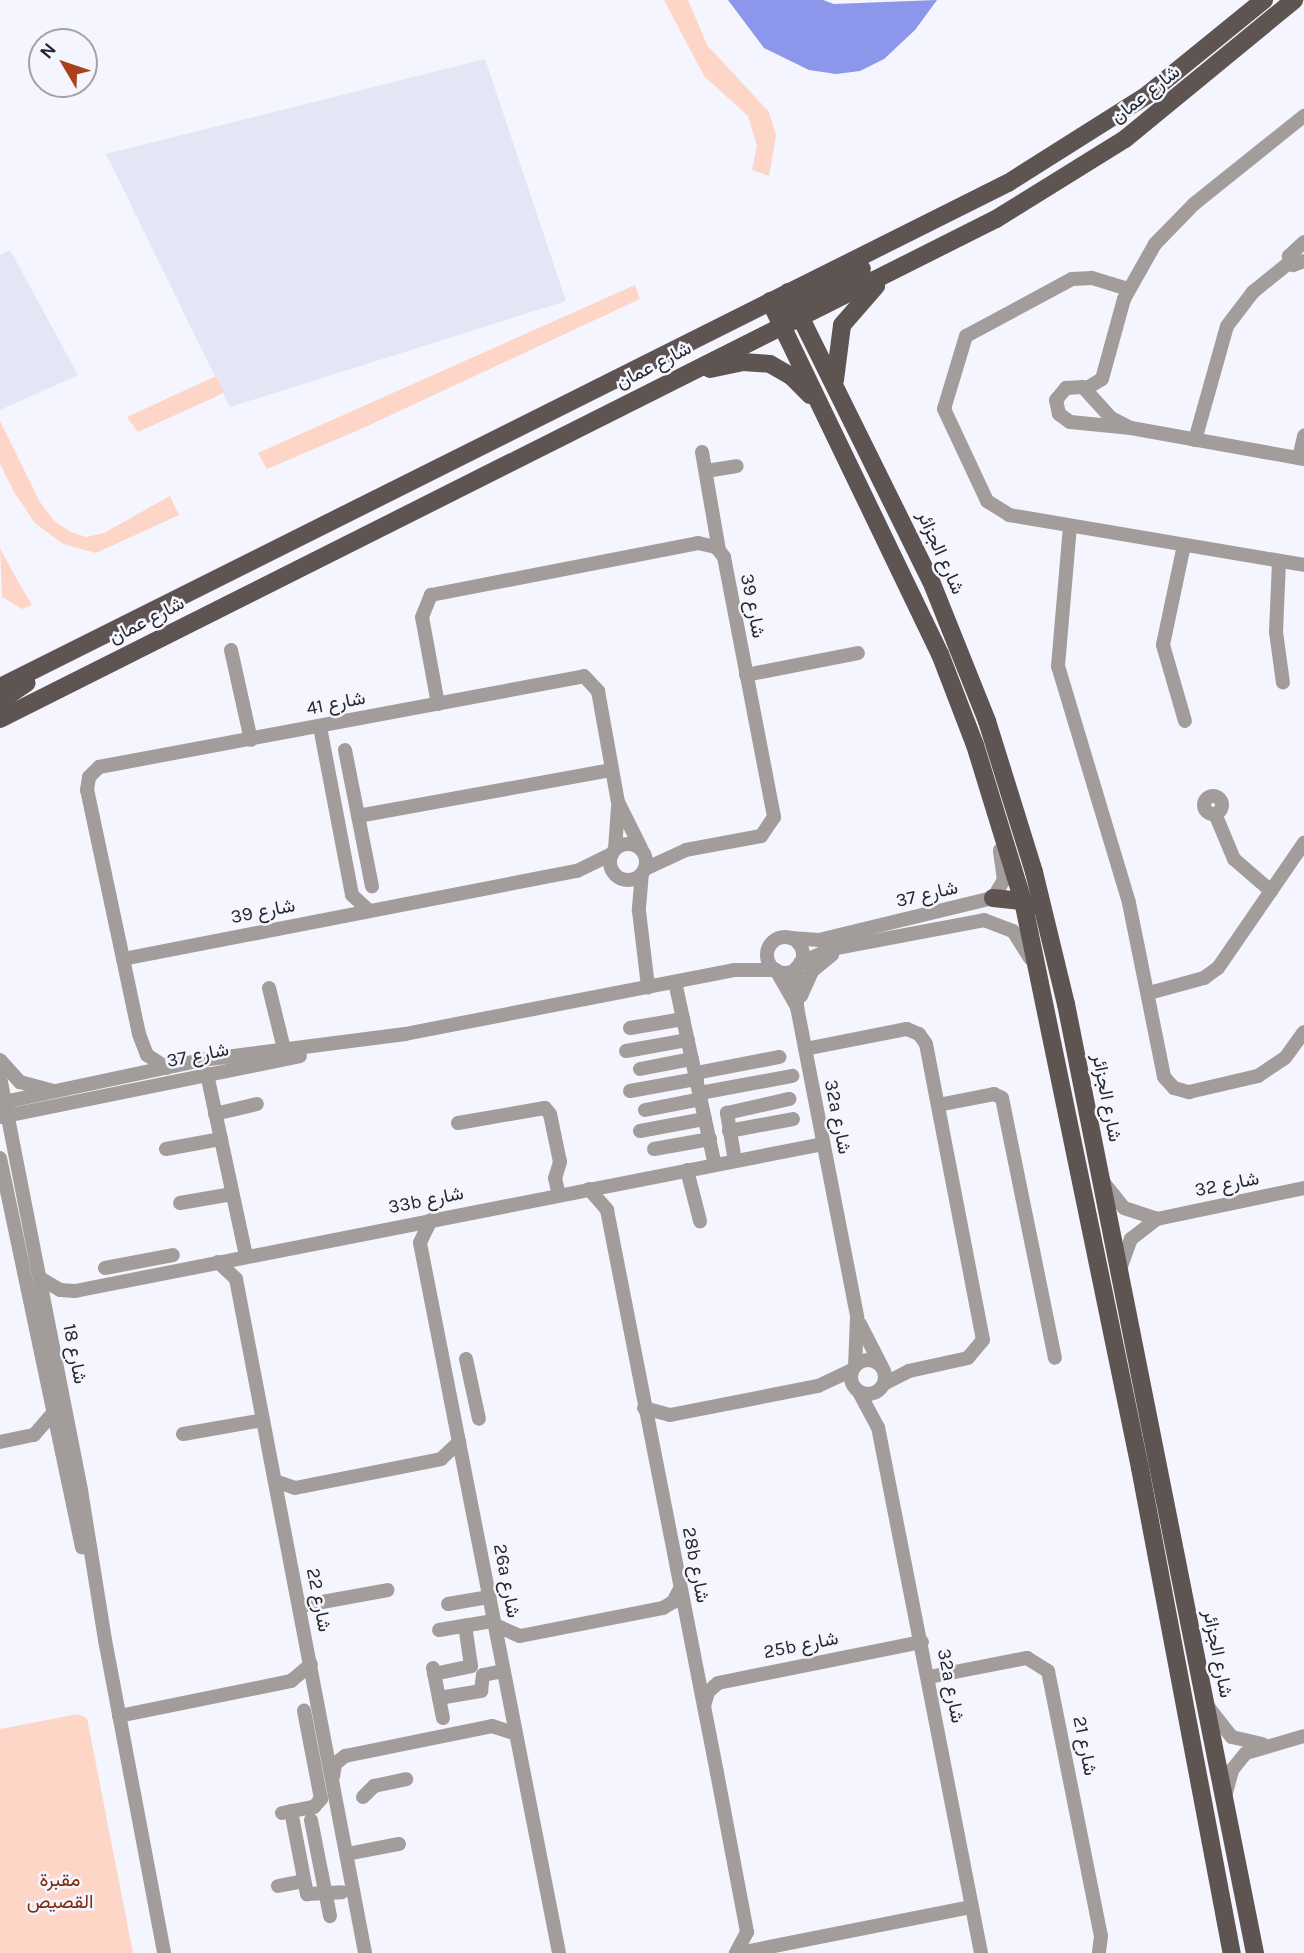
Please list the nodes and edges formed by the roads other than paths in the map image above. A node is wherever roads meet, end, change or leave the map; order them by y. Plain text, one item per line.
1 (1264, 0) edge
2 (1294, 0) edge
3 (1304, 116) edge
4 (1304, 242) edge
5 (1297, 261) edge
6 (890, 273) junction
7 (1128, 289) junction
8 (785, 307) junction
9 (1107, 364) junction
10 (686, 373) junction
11 (835, 383) junction
12 (1087, 388) junction
13 (646, 394) junction
14 (1103, 406) junction
15 (822, 408) junction
16 (1131, 428) junction
17 (1304, 436) edge
18 (1199, 440) junction
19 (702, 452) dead end
20 (1302, 458) edge
21 (737, 466) dead end
22 (706, 471) junction
23 (716, 526) junction
24 (1075, 526) junction
25 (704, 542) junction
26 (1179, 544) junction
27 (719, 550) junction
28 (1284, 562) junction
29 (1304, 565) edge
30 (231, 650) dead end
31 (858, 653) dead end
32 (47, 663) junction
33 (746, 675) junction
34 (1283, 683) dead end
35 (0, 687) edge
36 (0, 701) edge
37 (438, 704) junction
38 (0, 719) edge
39 (1185, 721) dead end
40 (320, 727) junction
41 (251, 740) junction
42 (326, 758) junction
43 (612, 770) junction
44 (618, 802) junction
45 (1216, 816) dead end
46 (359, 823) junction
47 (1001, 824) junction
48 (340, 831) junction
49 (1304, 843) edge
50 (640, 848) junction
51 (614, 852) junction
52 (644, 871) junction
53 (620, 878) junction
54 (372, 886) dead end
55 (1271, 891) junction
56 (993, 898) junction
57 (1023, 901) junction
58 (369, 911) junction
59 (639, 911) junction
60 (791, 938) junction
61 (857, 944) junction
62 (768, 951) junction
63 (123, 958) junction
64 (799, 965) junction
65 (734, 970) junction
66 (776, 970) junction
67 (675, 982) junction
68 (653, 986) junction
69 (1042, 986) junction
70 (269, 988) dead end
71 (1148, 988) junction
72 (796, 1007) junction
73 (684, 1019) junction
74 (630, 1028) dead end
75 (1304, 1032) edge
76 (139, 1034) junction
77 (405, 1034) junction
78 (688, 1040) junction
79 (284, 1049) junction
80 (804, 1049) junction
81 (626, 1051) dead end
82 (779, 1057) dead end
83 (0, 1060) edge
84 (167, 1068) junction
85 (640, 1069) dead end
86 (207, 1074) junction
87 (792, 1076) dead end
88 (0, 1077) edge
89 (119, 1079) junction
90 (697, 1081) junction
91 (630, 1091) dead end
92 (62, 1092) junction
93 (789, 1099) dead end
94 (257, 1104) dead end
95 (938, 1105) junction
96 (3, 1109) edge
97 (645, 1110) dead end
98 (215, 1114) junction
99 (705, 1119) junction
100 (793, 1119) dead end
101 (458, 1123) dead end
102 (640, 1131) dead end
103 (729, 1131) junction
104 (220, 1139) junction
105 (710, 1139) junction
106 (823, 1144) junction
107 (1094, 1145) junction
108 (166, 1149) dead end
109 (654, 1149) dead end
110 (0, 1158) edge
111 (735, 1161) junction
112 (715, 1165) junction
113 (687, 1170) junction
114 (1102, 1181) junction
115 (1304, 1188) edge
116 (589, 1189) junction
117 (232, 1194) junction
118 (559, 1195) junction
119 (180, 1203) dead end
120 (1157, 1219) junction
121 (431, 1220) junction
122 (700, 1221) dead end
123 (173, 1255) dead end
124 (246, 1256) junction
125 (139, 1261) junction
126 (218, 1262) junction
127 (105, 1268) dead end
128 (1120, 1270) junction
129 (142, 1277) junction
130 (40, 1278) junction
131 (857, 1317) junction
132 (1055, 1357) dead end
133 (466, 1359) dead end
134 (881, 1365) junction
135 (853, 1368) junction
136 (471, 1386) junction
137 (882, 1386) junction
138 (448, 1391) junction
139 (859, 1391) junction
140 (644, 1408) junction
141 (53, 1413) junction
142 (479, 1419) dead end
143 (263, 1420) junction
144 (878, 1427) junction
145 (183, 1434) dead end
146 (29, 1436) junction
147 (0, 1442) edge
148 (459, 1442) junction
149 (61, 1451) junction
150 (275, 1480) junction
151 (680, 1589) junction
152 (388, 1590) dead end
153 (489, 1597) junction
154 (448, 1604) dead end
155 (300, 1606) junction
156 (494, 1623) junction
157 (465, 1625) junction
158 (439, 1630) dead end
159 (104, 1640) junction
160 (922, 1642) junction
161 (311, 1664) junction
162 (503, 1671) junction
163 (929, 1677) junction
164 (439, 1698) junction
165 (1205, 1700) junction
166 (704, 1707) junction
167 (304, 1711) dead end
168 (119, 1716) junction
169 (443, 1718) dead end
170 (516, 1734) junction
171 (1304, 1736) edge
172 (1262, 1744) junction
173 (332, 1778) junction
174 (407, 1779) dead end
175 (347, 1803) junction
176 (1225, 1808) junction
177 (289, 1816) junction
178 (312, 1820) junction
179 (399, 1844) dead end
180 (347, 1854) junction
181 (323, 1861) junction
182 (301, 1864) junction
183 (304, 1881) junction
184 (278, 1886) dead end
185 (342, 1892) dead end
186 (326, 1895) junction
187 (972, 1907) junction
188 (330, 1916) dead end
189 (771, 1950) edge
190 (164, 1953) edge
191 (365, 1953) edge
192 (559, 1953) edge
193 (738, 1953) edge
194 (981, 1953) edge
195 (1099, 1953) edge
196 (1232, 1953) edge
197 (1255, 1953) edge

1 - 8 main road, شارع عمان
2 - 6 main road, شارع عمان
3 - 7 street
4 - 5 street
5 - 18 street
6 - 8 main road, شارع عمان
6 - 11 main road
7 - 9 street
7 - 24 street
8 - 10 main road, شارع عمان
8 - 11 main road, شارع الجزائر
8 - 13 main road
8 - 15 main road, شارع الجزائر
8 - 32 main road, شارع عمان
9 - 12 street
9 - 14 street
10 - 13 main road, شارع عمان
10 - 15 main road
11 - 107 main road, شارع الجزائر
12 - 14 street
12 - 16 street
13 - 38 main road, شارع عمان
14 - 16 street
15 - 47 main road, شارع الجزائر
16 - 18 street
17 - 20 street
18 - 20 street
19 - 22 street, شارع 39
21 - 22 street
22 - 23 street, شارع 39
23 - 25 street
23 - 27 street, شارع 39
24 - 26 street
24 - 71 street
25 - 27 street
25 - 37 street
26 - 28 street
26 - 39 street
27 - 33 street, شارع 39
28 - 29 street
28 - 34 street
30 - 41 street
31 - 33 street
32 - 35 main road, شارع عمان
32 - 36 main road
33 - 52 street, شارع 39
37 - 40 street, شارع 41
37 - 43 street, شارع 41
40 - 41 street, شارع 41
40 - 42 street
41 - 63 street, شارع 41
42 - 46 street
42 - 48 street
43 - 44 street
43 - 46 street
44 - 50 street
44 - 51 street
45 - 55 street
46 - 48 street
46 - 54 street
47 - 56 street
47 - 57 main road, شارع الجزائر
48 - 58 street
49 - 55 street
50 - 51 street
50 - 52 street
51 - 53 street
51 - 58 street, شارع 39
52 - 53 street
52 - 59 street
53 - 59 street
55 - 71 street
56 - 57 main road
56 - 60 street, شارع 37
57 - 69 main road, شارع الجزائر
57 - 107 main road
58 - 63 street, شارع 39
59 - 68 street
60 - 62 street
60 - 64 street
61 - 64 street, شارع 37
61 - 69 street, شارع 37
61 - 72 street
62 - 65 street, شارع 37
62 - 66 street
63 - 76 street
64 - 66 street
64 - 72 street, 32a شارع
65 - 66 street, شارع 37
65 - 67 street, شارع 37
66 - 72 street, 32a شارع
67 - 68 street, شارع 37
67 - 73 street
68 - 77 street, شارع 37
69 - 196 main road, شارع الجزائر
70 - 79 street
71 - 75 street
72 - 80 street, 32a شارع
73 - 74 street
73 - 78 street
76 - 84 street
76 - 89 street
77 - 79 street, شارع 37
77 - 86 street, شارع 37
78 - 81 street
78 - 90 street
79 - 84 street, شارع 37
80 - 95 street
80 - 106 street, 32a شارع
82 - 90 street
83 - 92 street
84 - 89 street, شارع 37
85 - 90 street
86 - 96 street, شارع 37
86 - 98 street
87 - 90 street
88 - 96 street, شارع 18
89 - 92 street, شارع 37
90 - 91 street
90 - 97 street
90 - 99 street
92 - 96 street, شارع 37
93 - 103 street
94 - 98 street
95 - 132 street
95 - 137 street
96 - 130 street, شارع 18
98 - 104 street
99 - 102 street
99 - 105 street
100 - 103 street
101 - 118 street
103 - 111 street
104 - 108 street
104 - 117 street
105 - 109 street
105 - 112 street
106 - 111 street, 33b شارع
106 - 131 street, 32a شارع
107 - 114 main road, شارع الجزائر
110 - 141 street, شارع 18
111 - 112 street, 33b شارع
112 - 113 street, 33b شارع
113 - 116 street, 33b شارع
113 - 122 street
114 - 120 street
114 - 128 main road, شارع الجزائر
115 - 120 street, شارع 32
116 - 118 street, 33b شارع
116 - 140 street, 28b شارع
117 - 119 street
117 - 124 street
118 - 121 street, 33b شارع
120 - 128 street, شارع 32
121 - 124 street, 33b شارع
121 - 138 street, 26a شارع
123 - 125 street
124 - 126 street, 33b شارع
125 - 127 street
125 - 129 street
126 - 129 street, 33b شارع
126 - 143 street, شارع 22
128 - 165 main road, شارع الجزائر
129 - 130 street, 33b شارع
130 - 159 street, شارع 18
131 - 134 street, 32a شارع
131 - 135 street, 32a شارع
133 - 136 street
134 - 135 street
134 - 137 street
135 - 139 street
135 - 140 street
136 - 138 street
136 - 142 street
137 - 139 street
137 - 144 street, 32a شارع
138 - 148 street, 26a شارع
139 - 144 street, 32a شارع
140 - 151 street, 28b شارع
141 - 146 street
141 - 149 street, شارع 18
143 - 145 street
143 - 150 street, شارع 22
144 - 160 street, 32a شارع
146 - 147 street
146 - 149 street
148 - 150 street
148 - 153 street, 26a شارع
149 - 159 street, شارع 18
150 - 155 street, شارع 22
151 - 156 street
151 - 166 street, 28b شارع
152 - 155 street
153 - 154 street
153 - 156 street, 26a شارع
155 - 161 street, شارع 22
156 - 157 street
156 - 162 street, 26a شارع
157 - 158 street
157 - 164 street
159 - 168 street, شارع 18
160 - 163 street, 32a شارع
160 - 166 street, 25b شارع
161 - 168 street
161 - 173 street, شارع 22
162 - 164 street
162 - 170 street, 26a شارع
163 - 187 street, 32a شارع
163 - 195 street, شارع 21
164 - 169 street
165 - 172 street
165 - 176 main road, شارع الجزائر
166 - 193 street, 28b شارع
167 - 177 street
168 - 190 street, شارع 18
170 - 173 street
170 - 192 street, 26a شارع
171 - 172 street
172 - 176 street
173 - 175 street, شارع 22
174 - 175 street
175 - 178 street
175 - 180 street, شارع 22
176 - 197 main road, شارع الجزائر
177 - 178 street
177 - 182 street
178 - 181 street
179 - 180 street
180 - 191 street, شارع 22
181 - 182 street
181 - 186 street
182 - 183 street
183 - 184 street
183 - 186 street
185 - 186 street
186 - 188 street
187 - 189 street
187 - 194 street, 32a شارع
189 - 193 street

